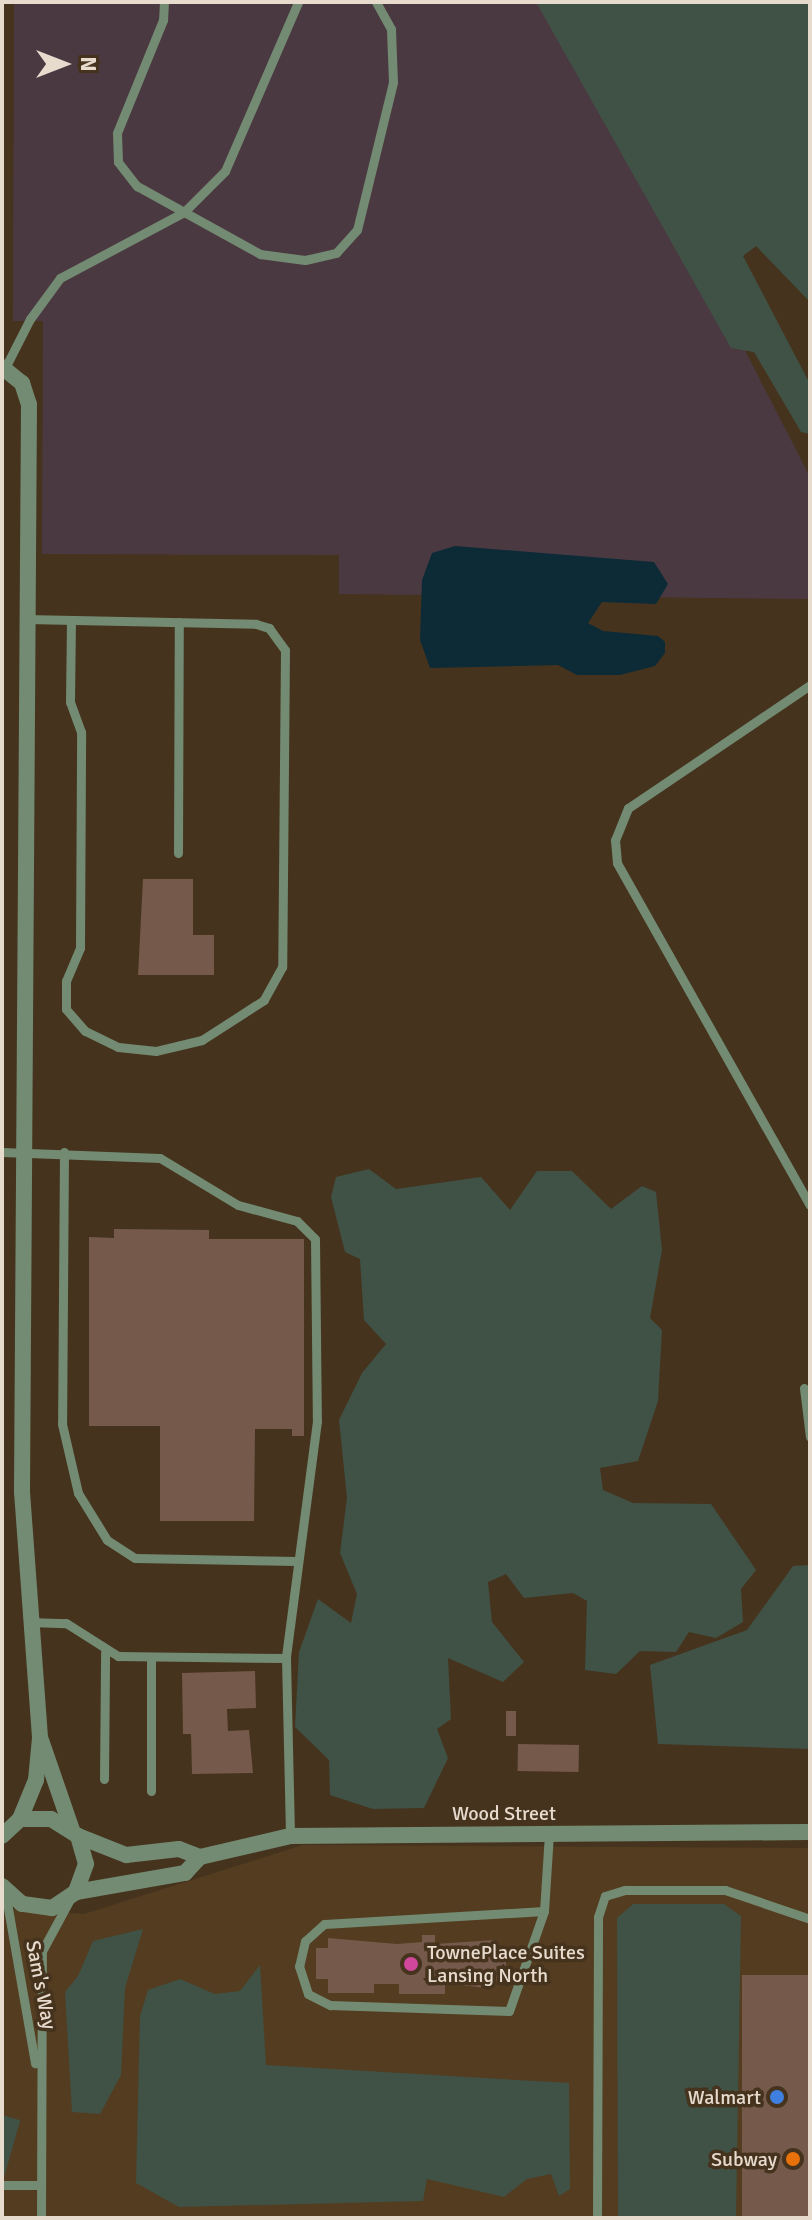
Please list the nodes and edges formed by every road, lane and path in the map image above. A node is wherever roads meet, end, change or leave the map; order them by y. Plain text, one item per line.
1 (164, 2) edge
2 (298, 2) edge
3 (376, 2) edge
4 (184, 212) junction
5 (4, 367) edge
6 (26, 619) junction
7 (71, 621) junction
8 (179, 622) junction
9 (810, 685) edge
10 (178, 853) dead end
11 (2, 1152) edge
12 (24, 1152) junction
13 (64, 1152) junction
14 (810, 1205) edge
15 (804, 1388) dead end
16 (810, 1437) edge
17 (297, 1561) junction
18 (28, 1622) junction
19 (105, 1652) junction
20 (151, 1658) junction
21 (286, 1658) junction
22 (40, 1738) junction
23 (104, 1779) dead end
24 (151, 1791) dead end
25 (8, 1827) edge
26 (810, 1832) edge
27 (75, 1833) junction
28 (549, 1833) junction
29 (290, 1836) junction
30 (200, 1857) junction
31 (4, 1889) edge
32 (74, 1894) junction
33 (544, 1911) junction
34 (810, 1919) edge
35 (40, 2086) junction
36 (2, 2185) edge
37 (41, 2185) junction
38 (41, 2218) edge
39 (597, 2218) edge

1 - 4 lane
2 - 4 lane
3 - 4 lane
4 - 5 lane
5 - 6 street
6 - 7 lane
6 - 12 street
7 - 8 lane
7 - 8 lane
8 - 10 lane
9 - 14 lane
11 - 12 lane
12 - 13 lane
12 - 18 street
13 - 17 lane
13 - 17 lane
15 - 16 lane
17 - 21 lane
18 - 19 lane
18 - 22 street
19 - 20 lane
19 - 23 lane
20 - 21 lane
20 - 24 lane
21 - 29 lane
22 - 25 street
22 - 27 street
25 - 27 street, Wood Street
26 - 28 street, Wood Street
27 - 30 street, Wood Street
27 - 32 street
28 - 29 street, Wood Street
28 - 33 lane
29 - 30 street, Wood Street
30 - 32 street, Wood Street
31 - 32 street, Wood Street
31 - 35 lane, Sam's Way
32 - 35 lane, Sam's Way
33 - 33 lane
34 - 39 lane
35 - 37 lane, Sam's Way
36 - 37 lane
37 - 38 lane, Sam's Way

